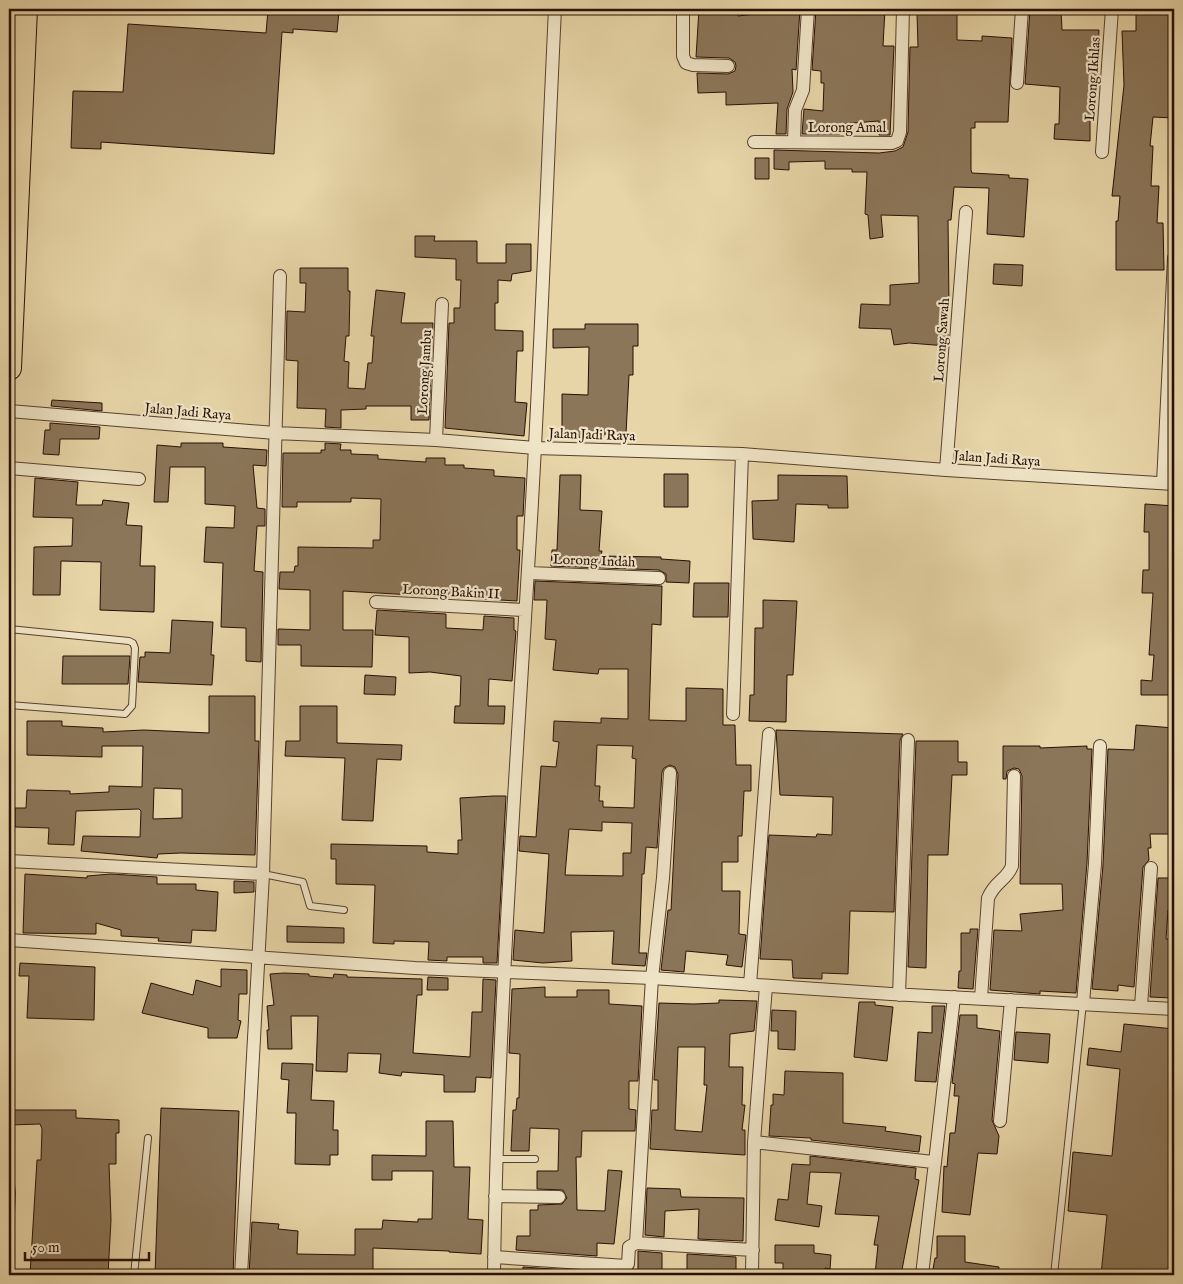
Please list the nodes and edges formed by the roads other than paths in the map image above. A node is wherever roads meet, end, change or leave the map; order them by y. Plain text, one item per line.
1 (25, 9) edge
2 (555, 9) edge
3 (683, 9) edge
4 (808, 9) edge
5 (903, 9) edge
6 (1022, 9) edge
7 (1112, 9) edge
8 (728, 66) dead end
9 (1017, 84) dead end
10 (754, 142) dead end
11 (794, 142) junction
12 (1102, 152) dead end
13 (13, 188) edge
14 (966, 212) dead end
15 (12, 217) edge
16 (1174, 258) edge
17 (280, 276) dead end
18 (442, 304) dead end
19 (9, 368) edge
20 (9, 411) edge
21 (275, 433) junction
22 (436, 440) junction
23 (535, 448) junction
24 (742, 454) junction
25 (9, 468) edge
26 (946, 470) junction
27 (139, 479) dead end
28 (1169, 484) edge
29 (528, 573) junction
30 (660, 578) dead end
31 (376, 602) dead end
32 (524, 610) junction
33 (9, 629) edge
34 (9, 705) edge
35 (733, 714) dead end
36 (769, 734) dead end
37 (908, 740) dead end
38 (1100, 746) dead end
39 (670, 773) dead end
40 (1014, 776) dead end
41 (9, 861) edge
42 (1151, 868) dead end
43 (262, 874) junction
44 (344, 910) dead end
45 (9, 940) edge
46 (258, 957) junction
47 (505, 972) junction
48 (652, 978) junction
49 (750, 985) junction
50 (766, 986) junction
51 (899, 995) junction
52 (954, 997) junction
53 (982, 998) junction
54 (1011, 1000) junction
55 (1083, 1003) junction
56 (1141, 1006) junction
57 (1174, 1009) edge
58 (1000, 1121) dead end
59 (148, 1138) dead end
60 (754, 1142) junction
61 (496, 1159) junction
62 (535, 1159) dead end
63 (933, 1162) junction
64 (9, 1168) edge
65 (495, 1196) junction
66 (559, 1197) dead end
67 (636, 1243) junction
68 (753, 1250) junction
69 (9, 1252) edge
70 (494, 1257) junction
71 (134, 1275) edge
72 (241, 1275) edge
73 (494, 1275) edge
74 (752, 1275) edge
75 (922, 1275) edge
76 (1054, 1275) edge

1 - 13 highway
2 - 23 street
3 - 8 street
4 - 11 street
5 - 11 street, Lorong Amal
6 - 9 street
7 - 12 street, Lorong Ikhlas
10 - 11 street, Lorong Amal
13 - 15 highway
14 - 26 street, Lorong Sawah
15 - 19 highway
16 - 28 street
17 - 21 street
18 - 22 street, Lorong Jambu
20 - 21 street, Jalan Jadi Raya
21 - 22 street, Jalan Jadi Raya
21 - 43 street
22 - 23 street, Jalan Jadi Raya
23 - 24 street, Jalan Jadi Raya
23 - 29 street
24 - 26 street, Jalan Jadi Raya
24 - 35 street
25 - 27 street
26 - 28 street, Jalan Jadi Raya
29 - 30 street, Lorong Indah
29 - 32 street
31 - 32 street, Lorong Bakin II
32 - 47 street
33 - 34 lane
36 - 49 street
37 - 51 street
38 - 55 street
39 - 48 street
40 - 53 street
41 - 43 street
42 - 56 street
43 - 44 lane
43 - 46 street
45 - 46 street
46 - 47 street
46 - 72 street
47 - 48 street
47 - 61 street
48 - 49 street
48 - 67 street
49 - 50 street
50 - 51 street
50 - 60 street
51 - 52 street
52 - 53 street
52 - 63 street
53 - 54 street
54 - 55 street
54 - 58 street
55 - 56 street
55 - 76 lane
56 - 57 street
59 - 71 lane
60 - 63 street
60 - 68 street
61 - 62 lane
61 - 65 street
63 - 75 street
64 - 69 lane
65 - 66 street
65 - 70 street
67 - 68 street
67 - 70 street
68 - 74 street
70 - 73 street

